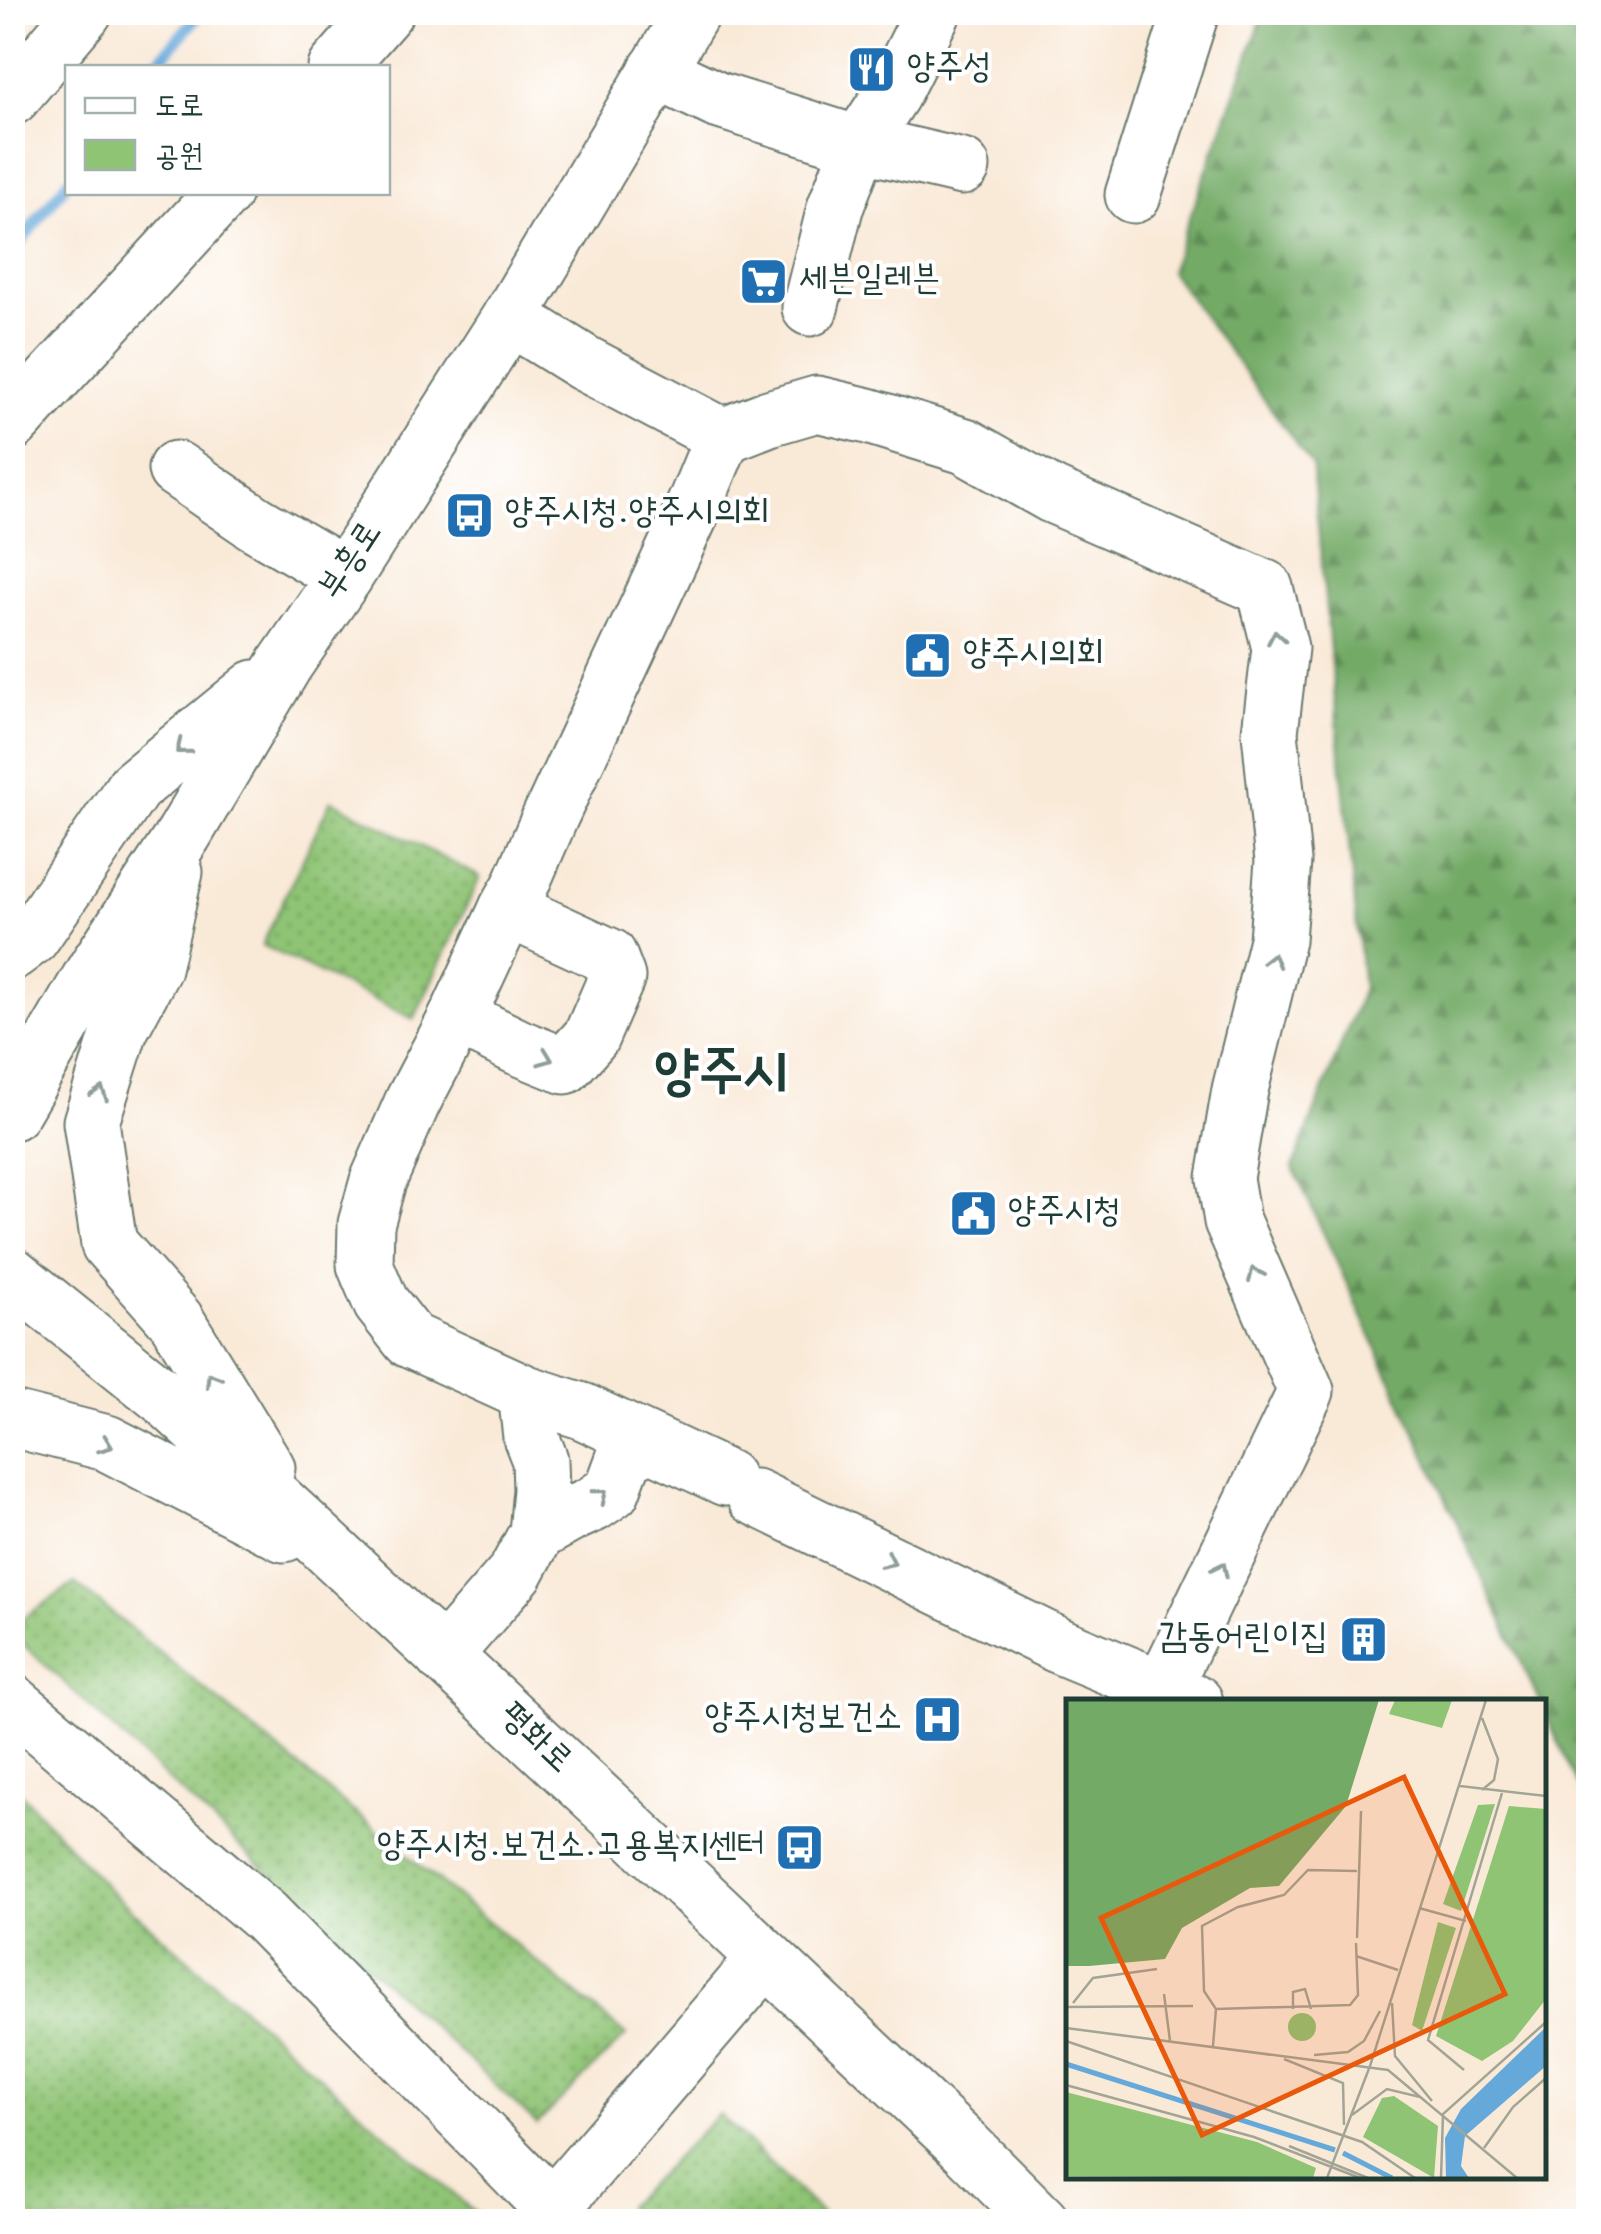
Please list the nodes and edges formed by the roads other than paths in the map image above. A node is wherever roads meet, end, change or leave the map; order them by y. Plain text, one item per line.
1 (84, 12) edge
2 (385, 12) edge
3 (692, 12) edge
4 (933, 12) edge
5 (1191, 12) edge
6 (339, 65) edge
7 (656, 71) junction
8 (12, 97) edge
9 (860, 143) junction
10 (962, 167) dead end
11 (221, 195) edge
12 (1133, 195) dead end
13 (810, 308) dead end
14 (510, 317) junction
15 (12, 423) edge
16 (723, 436) junction
17 (176, 469) dead end
18 (345, 576) junction
19 (285, 664) junction
20 (184, 834) junction
21 (507, 909) junction
22 (12, 952) edge
23 (457, 1017) junction
24 (12, 1112) edge
25 (12, 1275) edge
26 (526, 1393) junction
27 (12, 1419) edge
28 (649, 1443) junction
29 (300, 1522) junction
30 (537, 1534) junction
31 (347, 1566) junction
32 (442, 1656) junction
33 (1179, 1695) edge
34 (12, 1702) edge
35 (766, 1958) junction
36 (559, 2215) edge
37 (1041, 2222) edge

1 - 8 main road
2 - 6 main road
3 - 7 main road, 부흥로
4 - 9 main road
5 - 12 main road
7 - 9 main road
7 - 14 main road, 부흥로
9 - 10 main road
9 - 13 main road
11 - 15 main road
14 - 16 main road
14 - 18 main road, 부흥로
16 - 21 main road
33 -> 16 main road
17 - 18 main road
18 - 19 main road, 부흥로
19 - 20 main road, 부흥로
19 -> 22 main road
20 - 24 main road, 부흥로
29 -> 20 main road
21 - 23 main road
23 -> 21 main road
23 - 26 main road
25 - 29 main road, 평화로
26 - 28 main road
26 - 30 main road
27 -> 31 main road
30 -> 28 main road
28 -> 33 main road
29 - 31 main road, 평화로
30 - 32 main road
31 - 32 main road, 평화로
32 - 35 main road, 평화로
34 - 36 main road
35 - 36 main road
35 - 37 main road, 평화로

